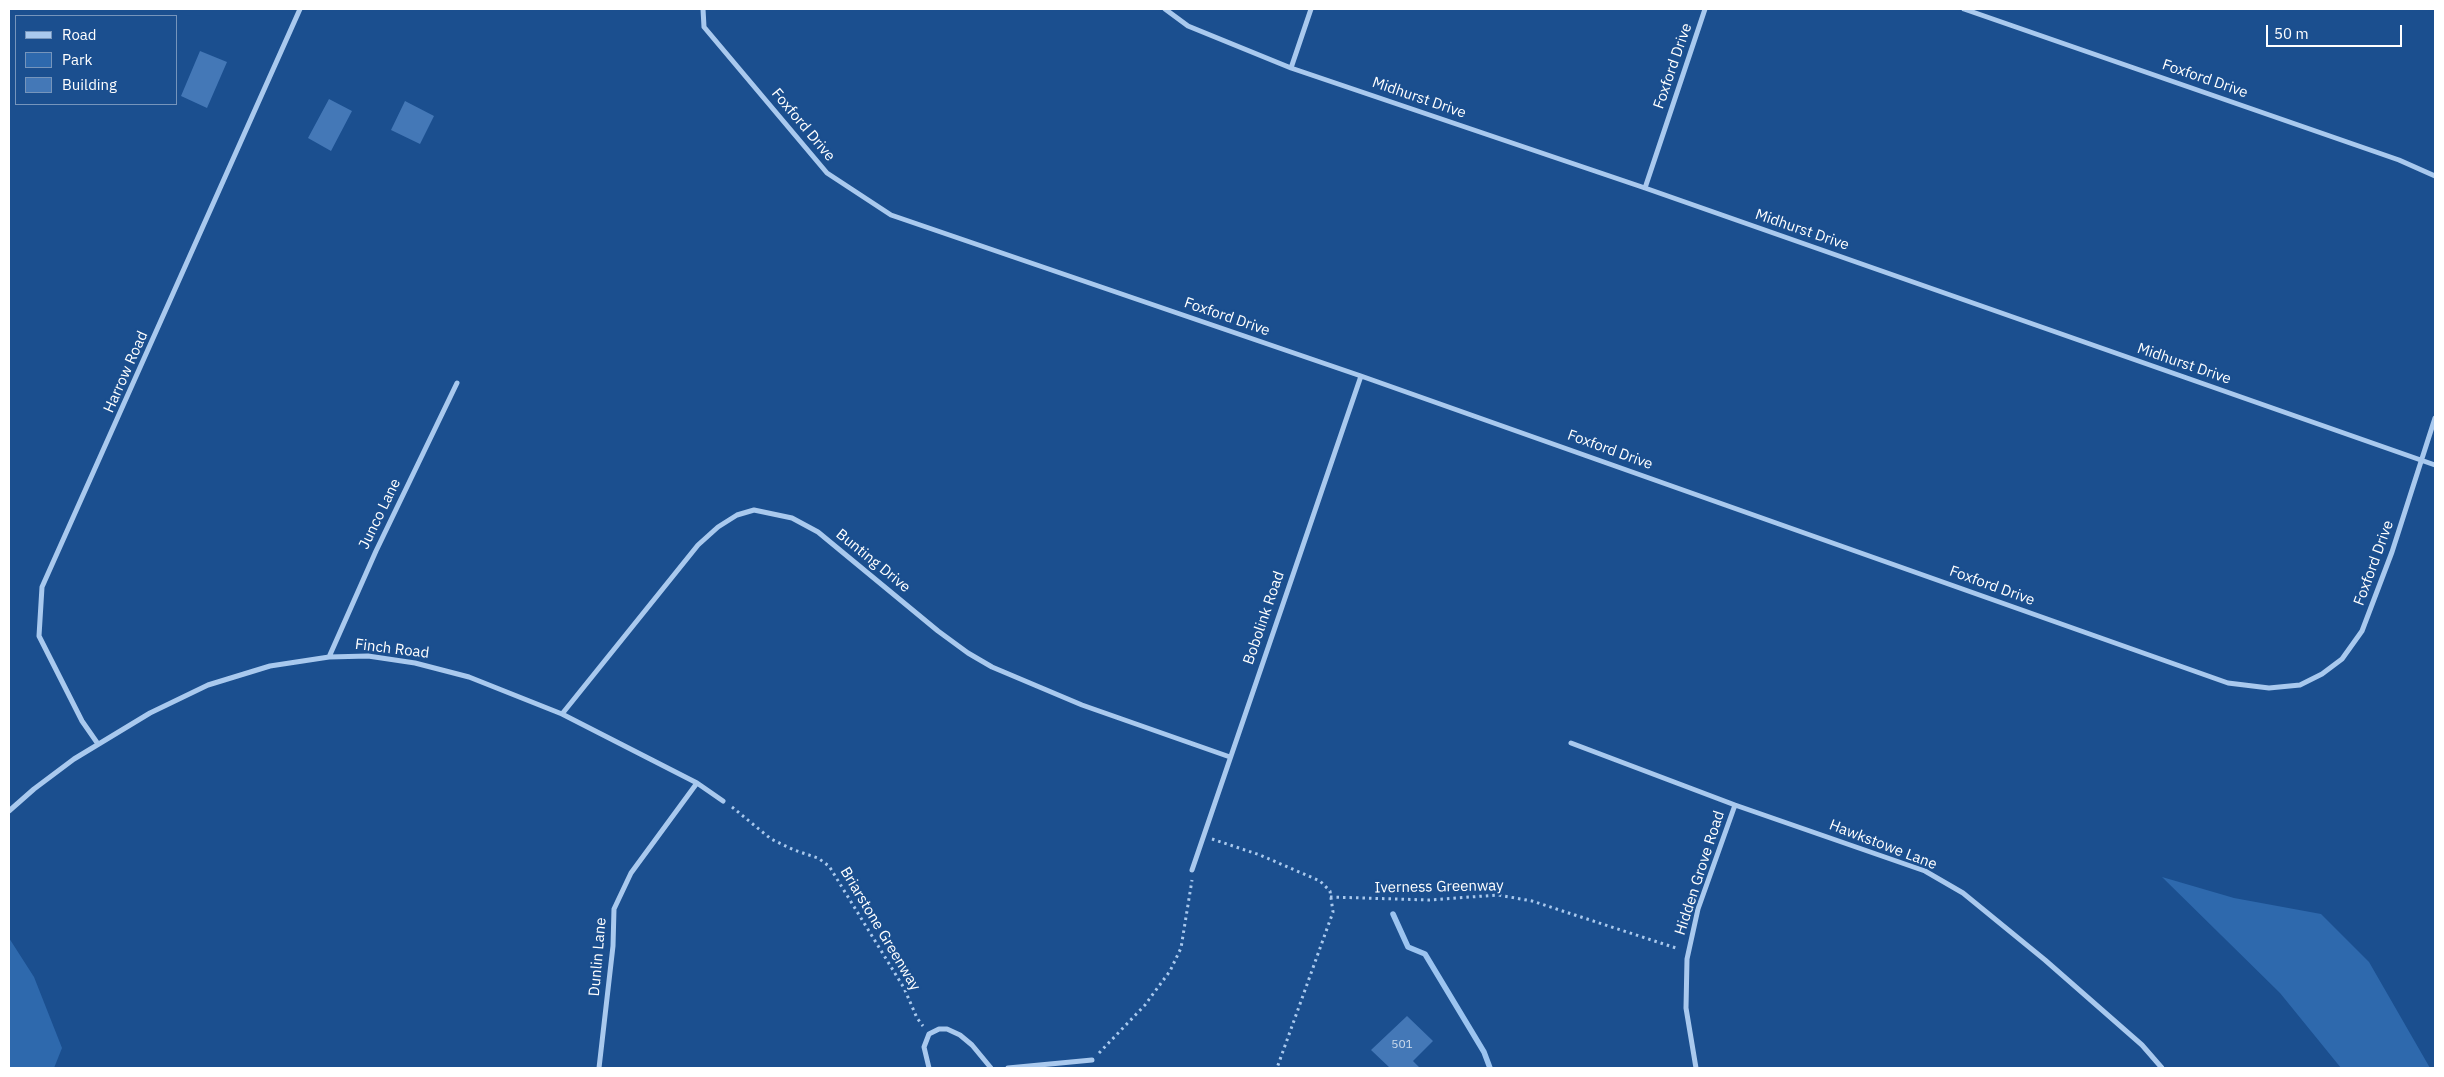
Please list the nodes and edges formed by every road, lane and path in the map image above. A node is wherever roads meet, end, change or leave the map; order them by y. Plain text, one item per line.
1 (300, 9) edge
2 (703, 9) edge
3 (1165, 9) edge
4 (1311, 9) edge
5 (1705, 9) edge
6 (1964, 9) edge
7 (1291, 68) junction
8 (2435, 176) edge
9 (1645, 188) junction
10 (1362, 376) junction
11 (457, 384) dead end
12 (2435, 418) edge
13 (2421, 460) junction
14 (2435, 465) edge
15 (329, 657) junction
16 (562, 714) junction
17 (98, 744) junction
18 (1571, 744) dead end
19 (1230, 757) junction
20 (697, 783) junction
21 (723, 801) joint
22 (1735, 805) junction
23 (9, 812) edge
24 (1203, 836) junction
25 (1192, 870) joint
26 (1330, 897) junction
27 (1689, 952) junction
28 (929, 1034) junction
29 (1092, 1060) joint
30 (599, 1068) edge
31 (929, 1068) edge
32 (991, 1068) edge
33 (1008, 1068) edge
34 (1277, 1068) edge
35 (1696, 1068) edge
36 (2162, 1068) edge

1 - 17 street, Harrow Road
2 - 10 street, Foxford Drive
3 - 7 street, Midhurst Drive
4 - 7 street
5 - 9 street, Foxford Drive
6 - 8 street, Foxford Drive
7 - 9 street, Midhurst Drive
9 - 13 street, Midhurst Drive
10 - 13 street, Foxford Drive
10 - 19 street, Bobolink Road
11 - 15 street, Junco Lane
12 - 13 street, Foxford Drive
13 - 14 street, Midhurst Drive
15 - 16 street, Finch Road
15 - 17 street, Finch Road
16 - 19 street, Bunting Drive
16 - 20 street, Finch Road
17 - 23 street, Finch Road
18 - 22 street, Hawkstowe Lane
19 - 24 street, Bobolink Road
20 - 21 street, Finch Road
20 - 30 street, Dunlin Lane
21 - 28 path, Briarstone Greenway
22 - 27 street, Hidden Grove Road
22 - 36 street, Hawkstowe Lane
24 - 25 street, Bobolink Road
24 - 26 path
25 - 29 path
26 - 27 path, Iverness Greenway
26 - 34 path
27 - 35 street, Hidden Grove Road
28 - 31 street
28 - 32 street
29 - 33 street

